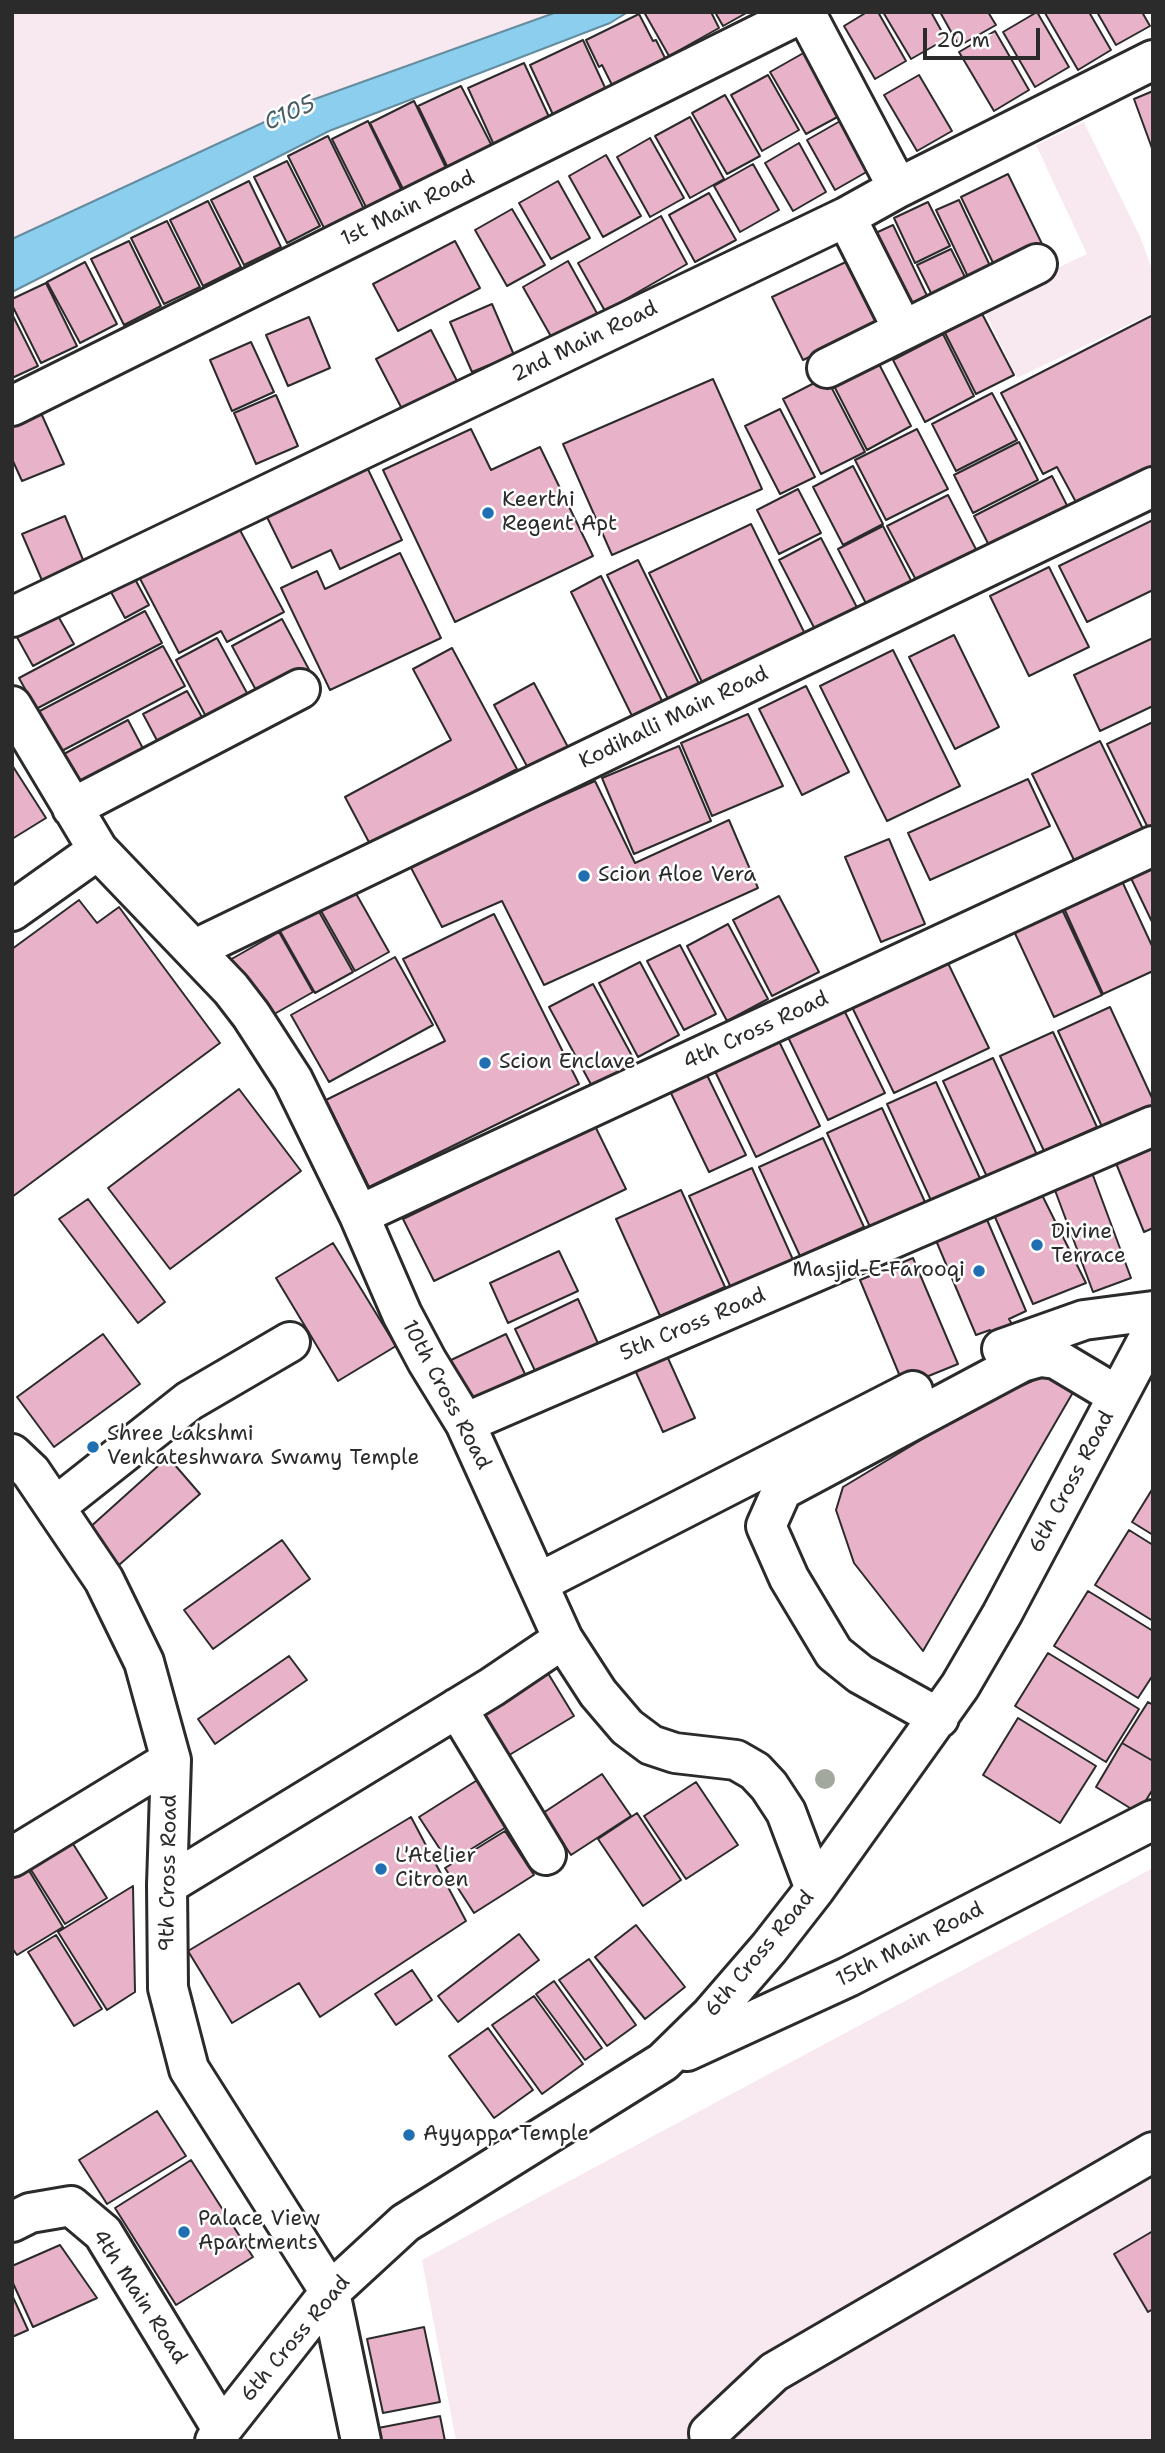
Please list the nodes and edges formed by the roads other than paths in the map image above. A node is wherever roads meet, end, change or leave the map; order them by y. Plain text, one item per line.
1 (805, 12) edge
2 (1153, 60) edge
3 (898, 188) junction
4 (846, 217) junction
5 (1037, 264) dead end
6 (903, 330) junction
7 (827, 368) dead end
8 (12, 406) edge
9 (1153, 487) edge
10 (12, 617) edge
11 (300, 689) dead end
12 (12, 706) edge
13 (72, 808) junction
14 (1153, 846) edge
15 (98, 850) junction
16 (12, 911) edge
17 (195, 950) junction
18 (1153, 1126) edge
19 (359, 1215) junction
20 (1153, 1311) edge
21 (1153, 1330) edge
22 (290, 1342) dead end
23 (1118, 1396) junction
24 (465, 1423) junction
25 (12, 1454) edge
26 (55, 1507) junction
27 (538, 1583) junction
28 (564, 1639) junction
29 (457, 1708) junction
30 (939, 1718) junction
31 (171, 1759) junction
32 (1153, 1820) edge
33 (546, 1855) dead end
34 (12, 1857) edge
35 (167, 1885) junction
36 (815, 1889) junction
37 (663, 2062) junction
38 (1153, 2152) edge
39 (21, 2217) edge
40 (330, 2292) junction
41 (218, 2435) edge
42 (362, 2441) edge
43 (710, 2441) edge

1 - 3 street
1 - 8 street, 1st Main Road
2 - 3 street, 2nd Main Road
3 - 4 street, 2nd Main Road
4 - 6 street
4 - 10 street, 2nd Main Road
5 - 6 street
6 - 7 street
9 - 17 street, Kodihalli Main Road
11 - 13 street
12 - 13 street
13 - 15 street
14 - 19 street, 4th Cross Road
15 - 16 street
15 - 17 street, 10th Cross Road
17 - 19 street, 10th Cross Road
18 - 24 street, 5th Cross Road
19 - 24 street, 10th Cross Road
20 - 27 street
21 - 23 street, 6th Cross Road
22 - 26 street
23 - 30 street, 6th Cross Road
23 - 30 street
24 - 27 street, 10th Cross Road
25 - 26 street, 9th Cross Road
26 - 31 street, 9th Cross Road
27 - 28 street, 10th Cross Road
28 - 29 street
28 - 36 street, 10th Cross Road
29 - 33 street
29 - 35 street
30 - 36 street, 6th Cross Road
31 - 34 street
31 - 35 street, 9th Cross Road
32 - 37 street, 15th Main Road
35 - 40 street, 9th Cross Road
36 - 37 street, 6th Cross Road
37 - 40 street, 6th Cross Road
38 - 43 street
39 - 41 street, 4th Main Road
40 - 41 street, 6th Cross Road
40 - 42 street

